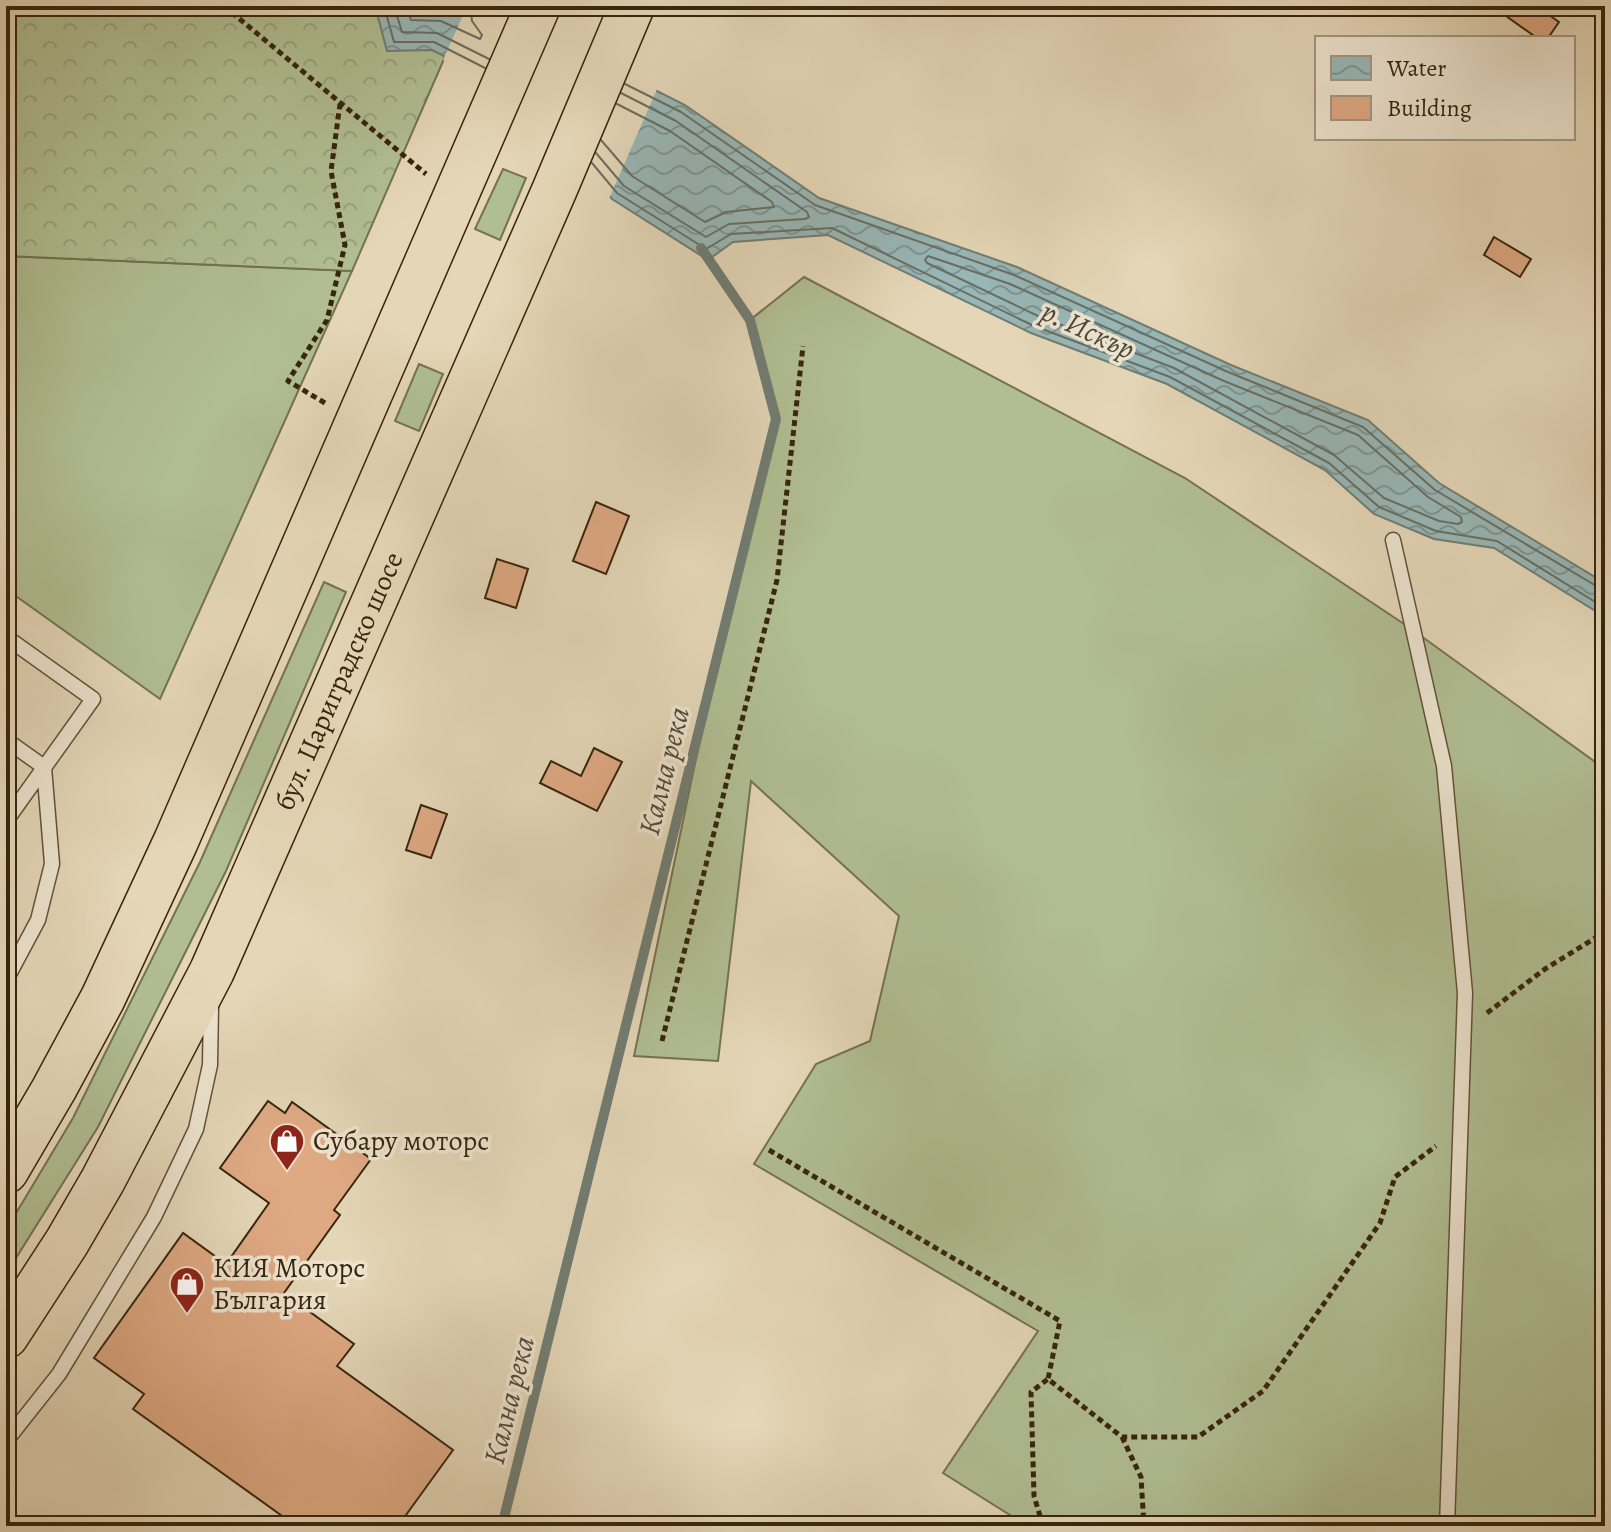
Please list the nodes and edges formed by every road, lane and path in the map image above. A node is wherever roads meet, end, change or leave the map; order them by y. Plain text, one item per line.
1 (224, 6) edge
2 (538, 6) edge
3 (632, 6) edge
4 (340, 104) junction
5 (428, 176) dead end
6 (803, 346) dead end
7 (325, 403) dead end
8 (1393, 540) dead end
9 (6, 637) edge
10 (6, 740) edge
11 (44, 767) junction
12 (6, 821) edge
13 (1605, 932) edge
14 (212, 971) junction
15 (6, 980) edge
16 (1464, 1030) junction
17 (662, 1041) dead end
18 (1462, 1131) junction
19 (769, 1150) dead end
20 (6, 1171) edge
21 (6, 1336) edge
22 (1048, 1379) junction
23 (1122, 1437) junction
24 (6, 1441) edge
25 (1605, 1521) edge
26 (1043, 1526) edge
27 (1144, 1526) edge
28 (1447, 1526) edge
29 (1582, 1526) edge

1 - 4 path
2 - 20 highway
3 - 14 highway, бул. Цариградско шосе
4 - 5 path
4 - 7 path
6 - 17 path
8 - 16 lane
9 - 11 lane
10 - 11 lane
11 - 12 lane
11 - 15 lane
13 - 16 path
14 - 21 highway, бул. Цариградско шосе
14 - 24 lane
16 - 18 lane
18 - 23 path
18 - 28 lane
19 - 22 path
22 - 23 path
22 - 26 path
23 - 27 path
25 - 29 path

